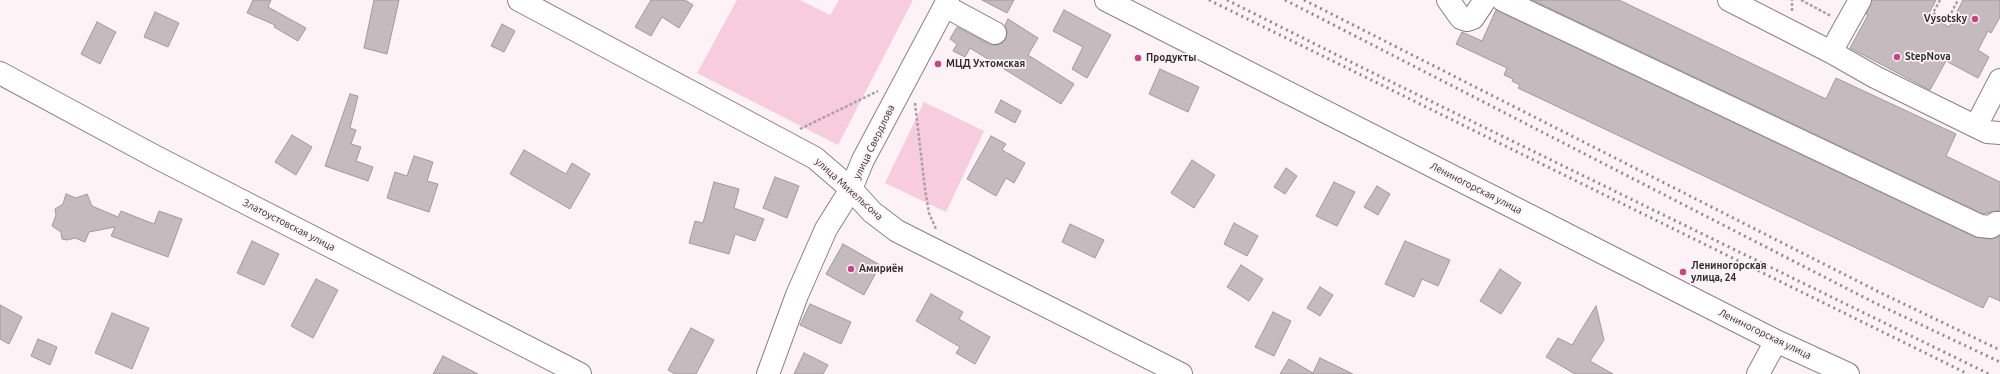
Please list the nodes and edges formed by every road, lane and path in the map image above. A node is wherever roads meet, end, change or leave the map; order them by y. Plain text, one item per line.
1 (519, 0) edge
2 (1106, 0) edge
3 (1448, 0) edge
4 (1485, 0) edge
5 (1503, 0) edge
6 (1729, 0) edge
7 (1792, 0) edge
8 (1801, 0) edge
9 (1860, 0) edge
10 (1940, 0) edge
11 (1958, 0) edge
12 (947, 3) edge
13 (1792, 15) dead end
14 (1836, 19) dead end
15 (995, 33) dead end
16 (1831, 52) junction
17 (0, 73) edge
18 (2000, 80) edge
19 (884, 89) dead end
20 (914, 95) dead end
21 (1976, 126) junction
22 (794, 132) dead end
23 (2000, 133) edge
24 (851, 189) junction
25 (2000, 223) edge
26 (939, 232) dead end
27 (1776, 341) junction
28 (580, 374) edge
29 (768, 374) edge
30 (1181, 374) edge
31 (1758, 374) edge
32 (1848, 374) edge

1 - 24 street, улица Михельсона
2 - 27 street, Лениногорская улица
3 - 4 street
5 - 25 street
6 - 16 street
7 - 13 path
8 - 14 path
9 - 16 street
10 - 11 path
12 - 15 street
12 - 24 street, улица Свердлова
16 - 21 street
17 - 28 street, Златоустовская улица
18 - 21 street
19 - 22 path
20 - 26 path
21 - 23 street
24 - 29 street, улица Свердлова
24 - 30 street, улица Михельсона
27 - 31 street
27 - 32 street, Лениногорская улица

